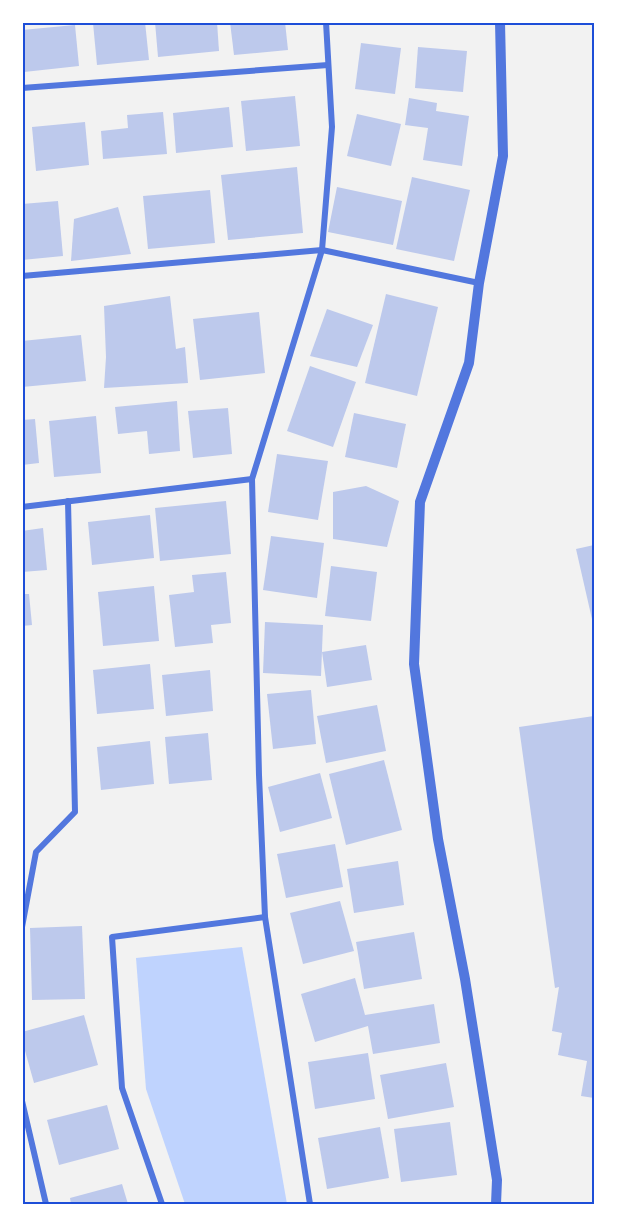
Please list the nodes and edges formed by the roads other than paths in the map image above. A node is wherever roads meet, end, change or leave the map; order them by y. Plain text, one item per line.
1 (326, 22) edge
2 (500, 22) edge
3 (328, 65) junction
4 (22, 88) edge
5 (322, 250) junction
6 (22, 276) edge
7 (479, 283) junction
8 (252, 479) junction
9 (68, 501) junction
10 (22, 507) edge
11 (265, 917) junction
12 (22, 927) edge
13 (22, 1101) edge
14 (46, 1204) edge
15 (162, 1204) edge
16 (310, 1204) edge
17 (496, 1204) edge

1 - 3 street
2 - 7 street
3 - 4 street
3 - 5 street
5 - 6 street
5 - 7 street
5 - 8 street
7 - 17 street
8 - 9 street
8 - 11 street
9 - 10 street
9 - 12 street
11 - 15 street
11 - 16 street
13 - 14 street

